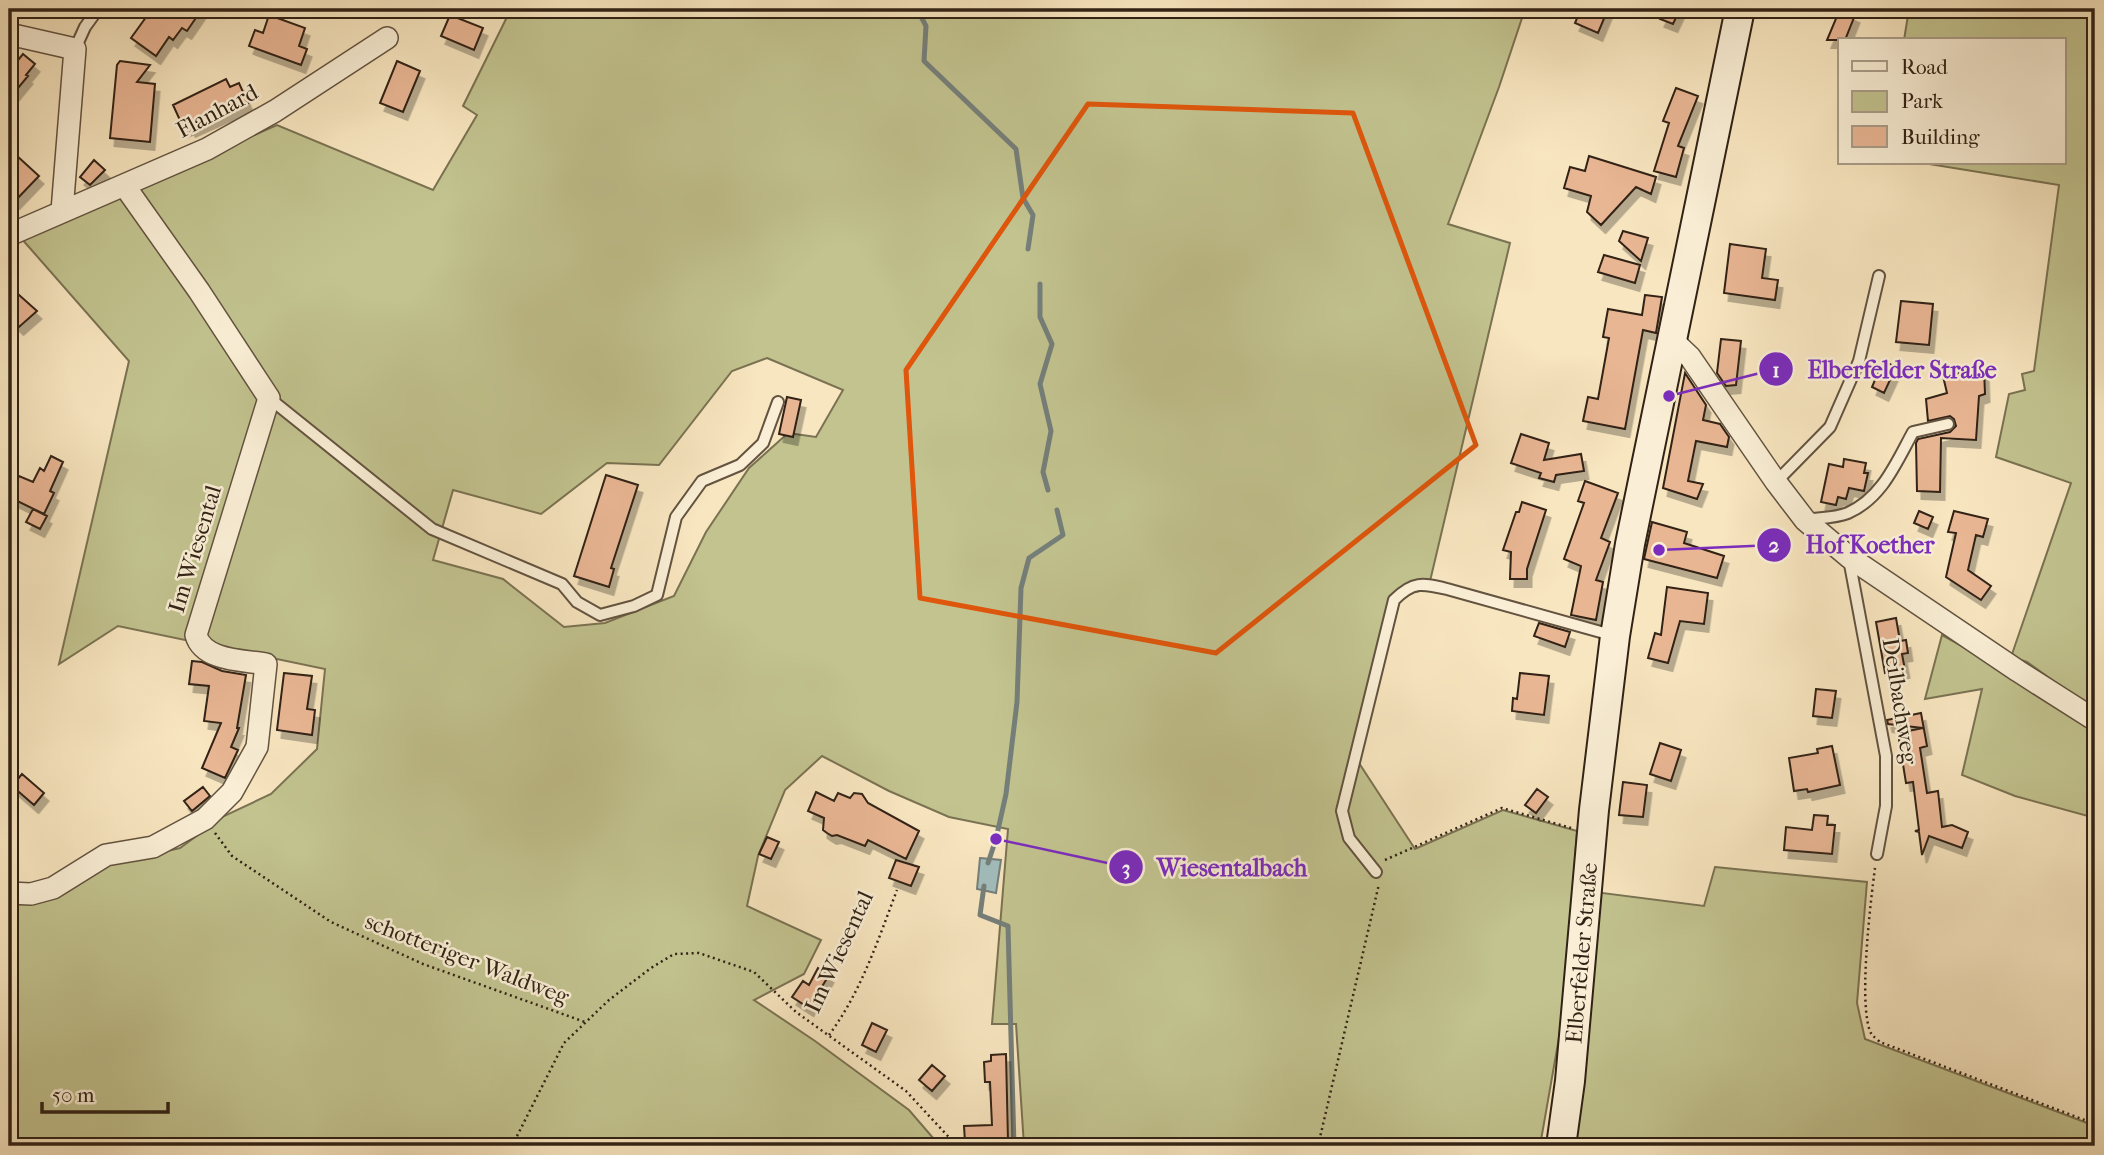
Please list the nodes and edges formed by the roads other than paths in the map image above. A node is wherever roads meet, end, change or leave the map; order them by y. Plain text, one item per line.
1 (98, 9) edge
2 (1740, 9) edge
3 (9, 34) edge
4 (387, 38) dead end
5 (75, 49) junction
6 (124, 185) junction
7 (62, 211) junction
8 (9, 235) edge
9 (1879, 276) dead end
10 (1672, 340) junction
11 (269, 398) junction
12 (778, 402) dead end
13 (1948, 424) dead end
14 (1776, 482) junction
15 (1805, 520) junction
16 (1849, 556) junction
17 (1615, 636) junction
18 (2095, 720) edge
19 (1877, 855) road end
20 (1378, 873) road end
21 (9, 893) edge
22 (1562, 1146) edge

1 - 5 lane
2 - 10 main road, Elberfelder Straße
3 - 5 street
4 - 6 street, Flanhard
5 - 7 street
6 - 7 street, Flanhard
6 - 11 street
7 - 8 street, Flanhard
9 - 14 lane
10 - 14 street
10 - 17 main road, Elberfelder Straße
11 - 12 lane
11 - 21 street, Im Wiesental
13 - 15 lane
14 - 15 street
15 - 16 street
16 - 18 street
16 - 19 lane, Deilbachweg
17 - 20 lane
17 - 22 main road, Elberfelder Straße

